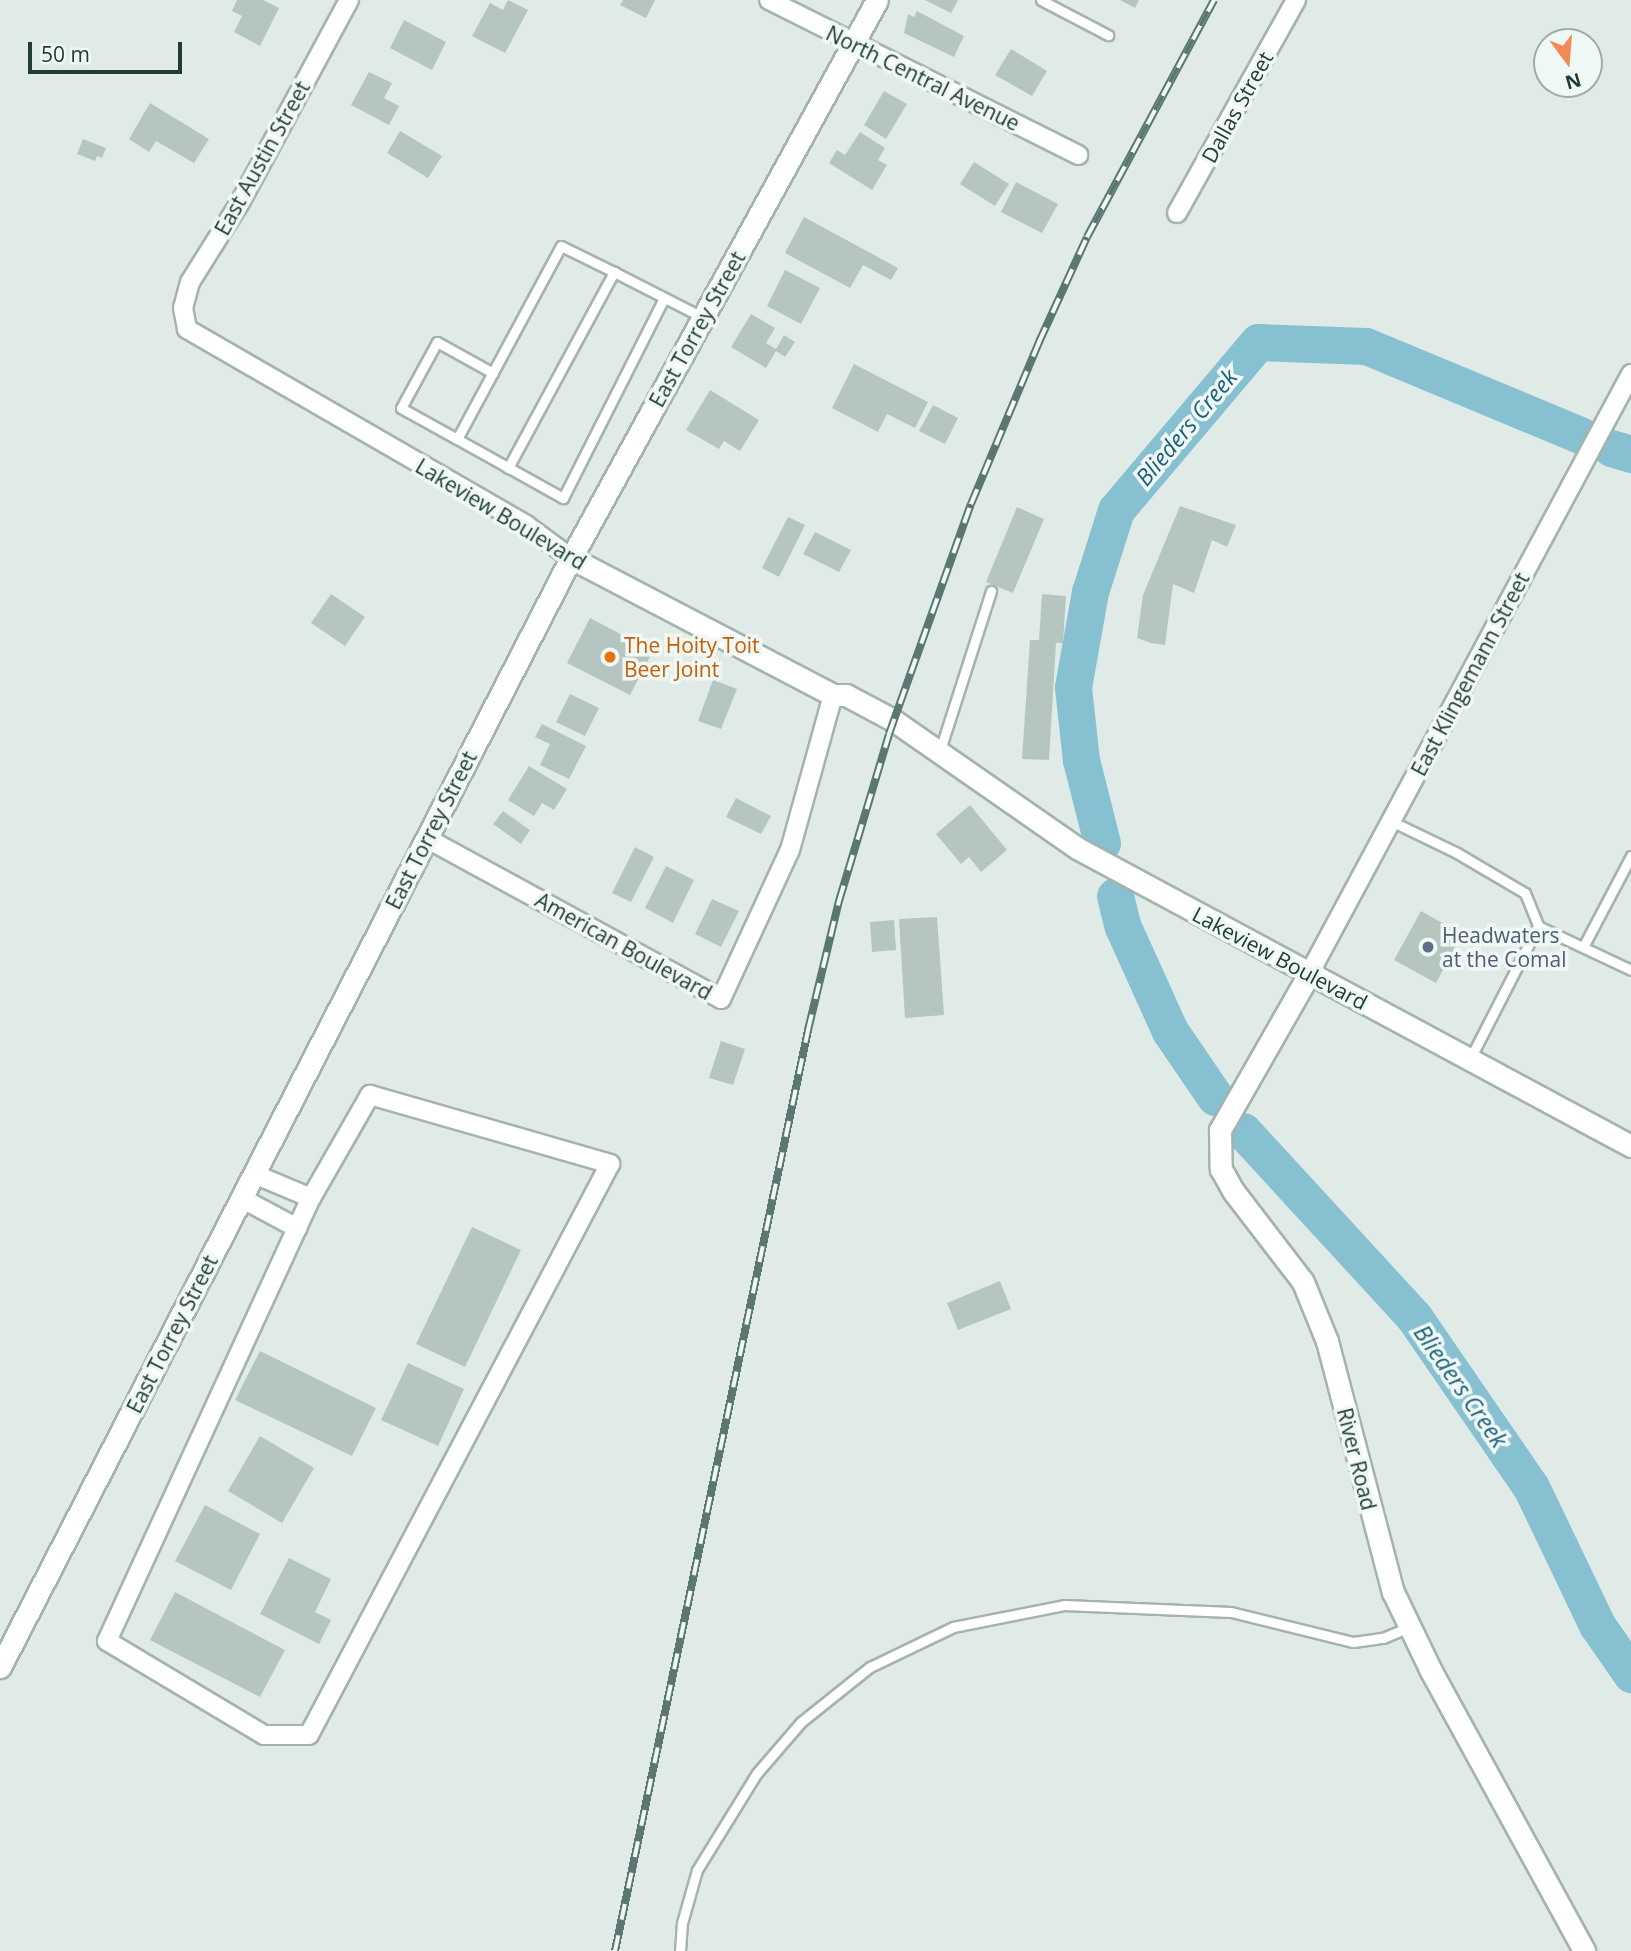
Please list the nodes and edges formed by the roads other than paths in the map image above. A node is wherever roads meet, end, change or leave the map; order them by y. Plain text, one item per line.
1 (349, 0) edge
2 (769, 0) edge
3 (877, 0) edge
4 (1041, 0) edge
5 (1296, 0) edge
6 (1108, 35) dead end
7 (854, 44) junction
8 (1078, 155) dead end
9 (1177, 213) dead end
10 (614, 272) junction
11 (664, 298) junction
12 (184, 317) joint
13 (704, 317) junction
14 (493, 373) junction
15 (1631, 374) edge
16 (457, 439) junction
17 (508, 468) junction
18 (571, 558) junction
19 (991, 591) dead end
20 (833, 695) junction
21 (938, 755) junction
22 (1393, 822) junction
23 (426, 838) junction
24 (1631, 856) edge
25 (1538, 926) junction
26 (1583, 947) junction
27 (1631, 970) edge
28 (1309, 974) junction
29 (1469, 1061) junction
30 (1631, 1146) edge
31 (254, 1174) junction
32 (242, 1198) junction
33 (311, 1198) junction
34 (297, 1228) junction
35 (1409, 1627) junction
36 (0, 1667) edge
37 (680, 1951) edge
38 (1584, 1951) edge

1 - 12 street, East Austin Street
2 - 7 street, North Central Avenue
3 - 7 street, East Torrey Street
4 - 6 lane
5 - 9 street, Dallas Street
7 - 8 street, North Central Avenue
7 - 13 street, East Torrey Street
10 - 11 lane
10 - 14 lane
10 - 17 lane
11 - 13 lane
11 - 17 lane
12 - 18 street, Lakeview Boulevard
13 - 18 street, East Torrey Street
14 - 16 lane
14 - 16 lane
15 - 22 street, East Klingemann Street
16 - 17 lane
18 - 20 street, Lakeview Boulevard
18 - 23 street, East Torrey Street
19 - 21 lane
20 - 21 street, Lakeview Boulevard
20 - 23 street, American Boulevard
21 - 28 street, Lakeview Boulevard
22 - 25 lane
22 - 28 street, East Klingemann Street
23 - 31 street, East Torrey Street
24 - 26 lane
25 - 26 lane
25 - 29 lane
26 - 27 lane
28 - 29 street, Lakeview Boulevard
28 - 35 street, River Road
29 - 30 street, Lakeview Boulevard
31 - 32 street, East Torrey Street
31 - 33 street
32 - 34 street
32 - 36 street, East Torrey Street
33 - 34 street
33 - 34 street
35 - 37 lane
35 - 38 street, River Road

